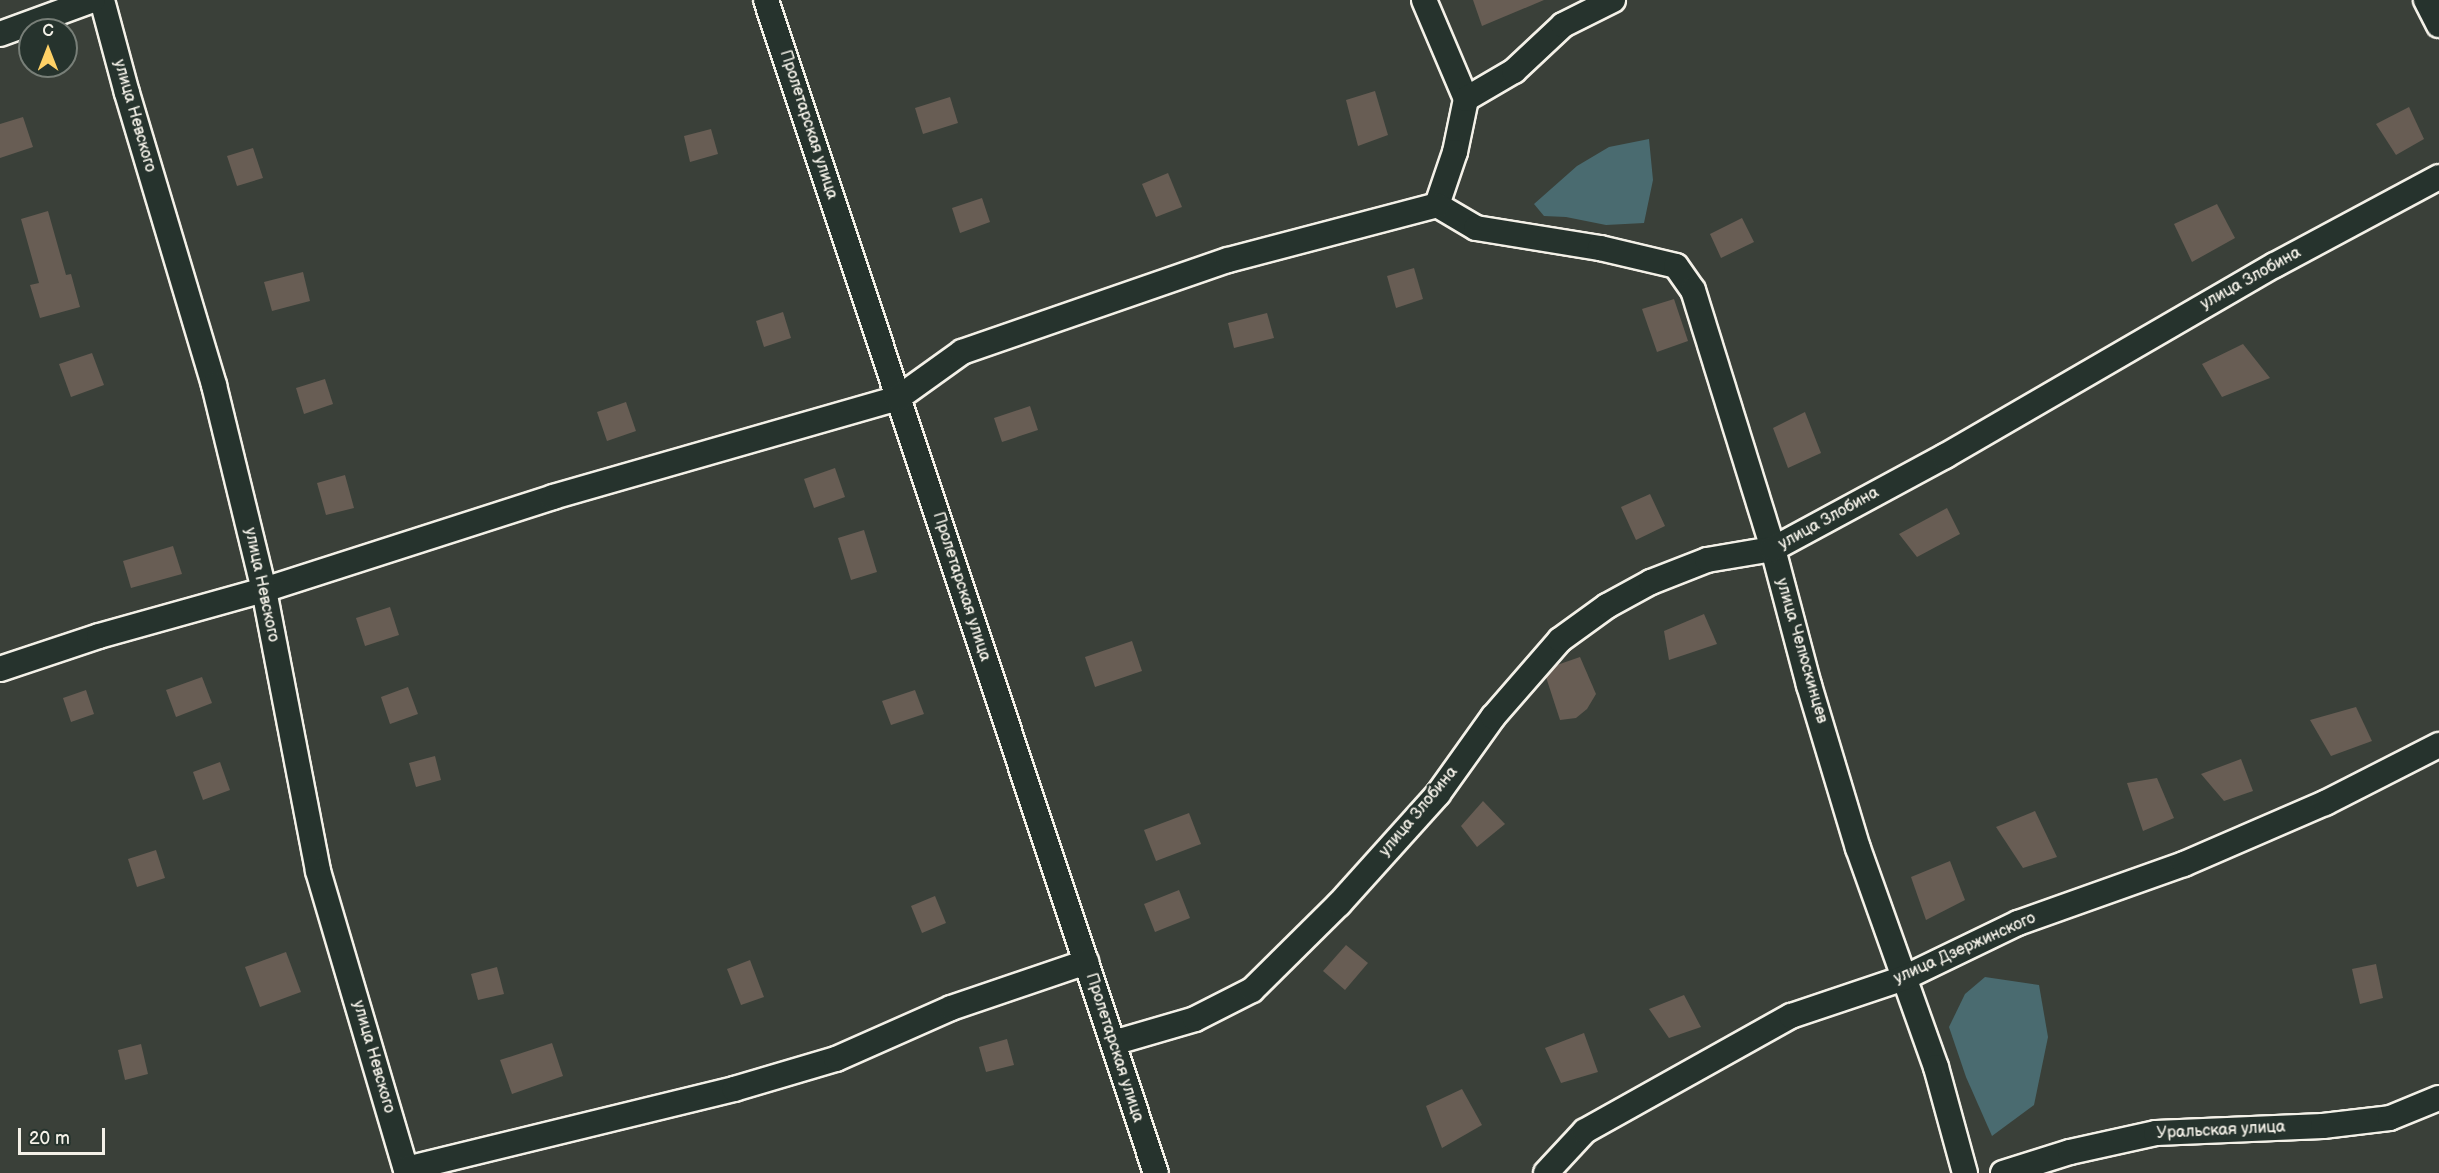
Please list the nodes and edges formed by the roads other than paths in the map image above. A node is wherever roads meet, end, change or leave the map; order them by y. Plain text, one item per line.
1 (93, 0) edge
2 (102, 0) edge
3 (766, 0) edge
4 (1424, 0) edge
5 (1614, 0) edge
6 (2426, 0) edge
7 (2439, 25) edge
8 (0, 34) edge
9 (1466, 99) junction
10 (2439, 177) edge
11 (1437, 205) junction
12 (898, 398) junction
13 (1773, 549) junction
14 (264, 590) junction
15 (0, 669) edge
16 (2439, 745) edge
17 (1086, 962) junction
18 (1904, 978) junction
19 (1113, 1043) junction
20 (2439, 1098) edge
21 (407, 1171) edge
22 (1156, 1173) edge
23 (1546, 1173) edge
24 (1965, 1173) edge
25 (2002, 1173) edge

1 - 8 street
2 - 14 street, улица Невского
3 - 12 street, Пролетарская улица
4 - 9 street
5 - 9 street
6 - 7 street
9 - 11 street
10 - 13 street, улица Злобина
11 - 12 street
11 - 13 street, улица Челюскинцев
12 - 14 street
12 - 17 street, Пролетарская улица
13 - 18 street, улица Челюскинцев
13 - 19 street, улица Злобина
14 - 15 street
14 - 21 street, улица Невского
16 - 18 street, улица Дзержинского
17 - 19 street, Пролетарская улица
17 - 21 street
18 - 23 street, улица Дзержинского
18 - 24 street, улица Челюскинцев
19 - 22 street, Пролетарская улица
20 - 25 street, Уральская улица

